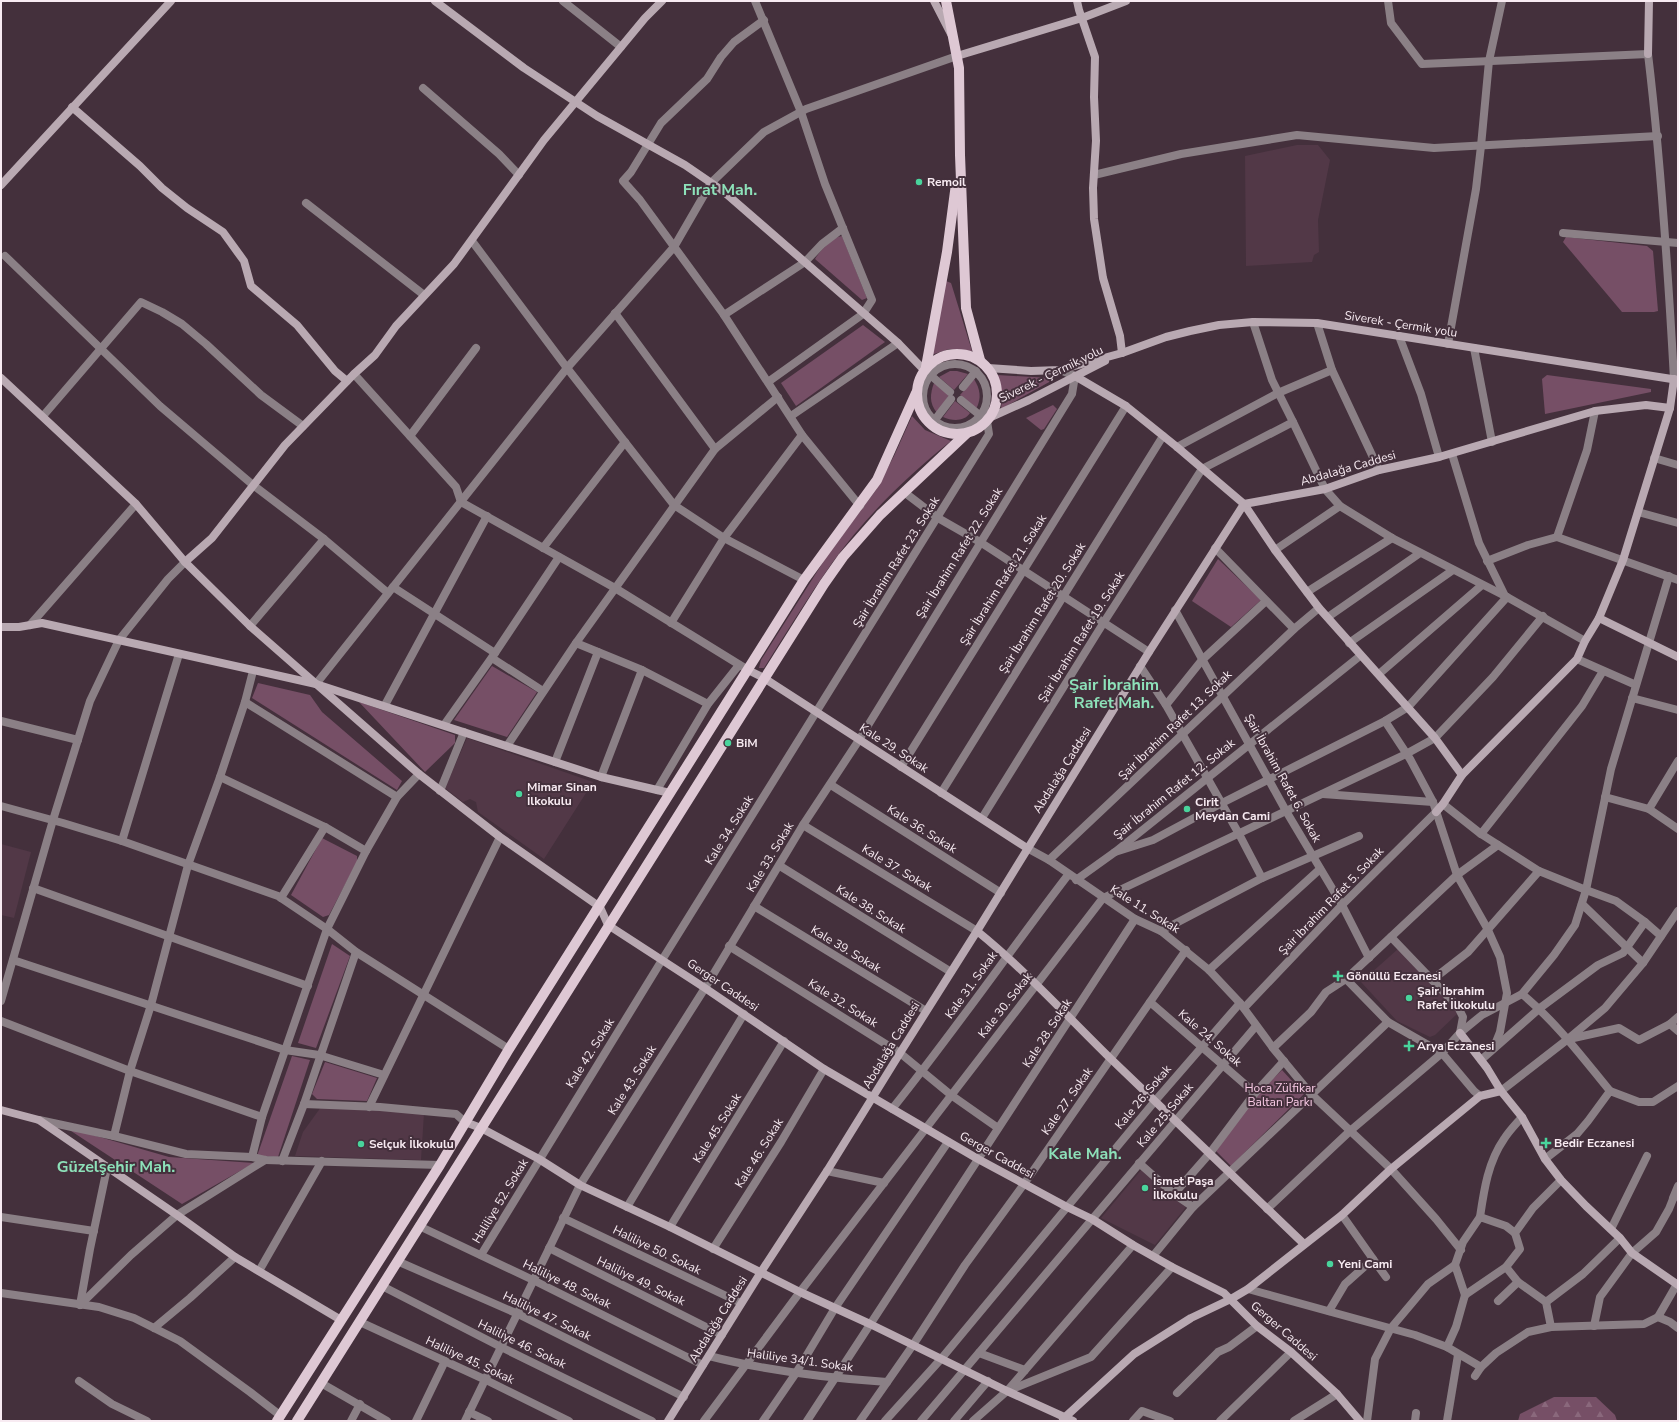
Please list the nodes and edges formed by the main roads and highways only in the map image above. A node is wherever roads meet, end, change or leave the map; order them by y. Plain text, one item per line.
1 (946, 1) edge
2 (960, 155) junction
3 (980, 360) junction
4 (927, 371) junction
5 (916, 393) junction
6 (968, 433) junction
7 (279, 1418) edge
8 (297, 1421) edge

1 - 2 main road
2 - 3 main road
2 - 4 main road
3 - 4 main road
3 - 6 main road
4 - 5 main road
5 - 6 main road
5 - 7 main road
6 - 8 main road

